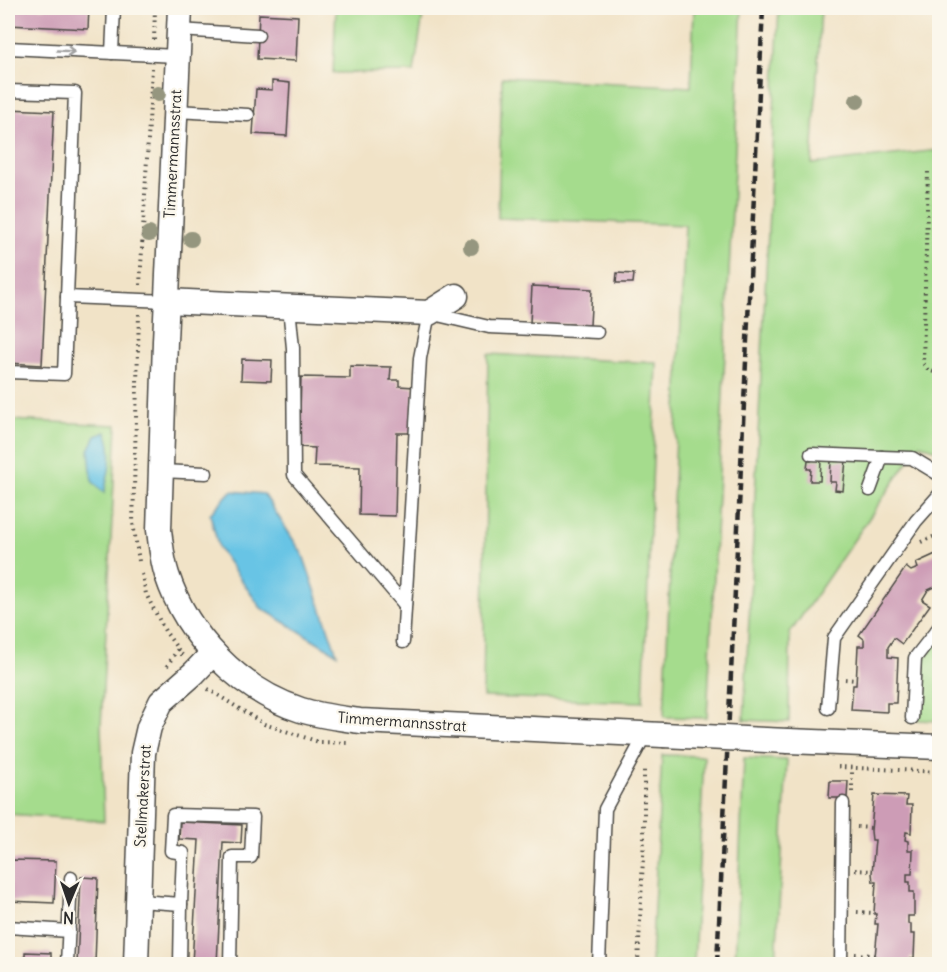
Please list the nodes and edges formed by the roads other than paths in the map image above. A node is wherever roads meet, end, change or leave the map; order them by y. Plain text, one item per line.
1 (114, 8) edge
2 (179, 19) edge
3 (258, 35) dead end
4 (8, 48) edge
5 (112, 53) junction
6 (177, 56) junction
7 (8, 90) edge
8 (176, 111) junction
9 (248, 115) dead end
10 (456, 296) dead end
11 (67, 297) junction
12 (167, 301) junction
13 (289, 307) junction
14 (429, 313) junction
15 (597, 332) dead end
16 (8, 372) edge
17 (811, 454) dead end
18 (882, 457) junction
19 (160, 471) junction
20 (206, 473) dead end
21 (939, 475) edge
22 (870, 490) dead end
23 (939, 494) edge
24 (405, 605) junction
25 (939, 626) edge
26 (403, 642) dead end
27 (213, 653) junction
28 (828, 708) dead end
29 (912, 718) dead end
30 (654, 735) junction
31 (939, 747) edge
32 (843, 803) dead end
33 (71, 878) dead end
34 (139, 902) junction
35 (181, 904) junction
36 (8, 927) edge
37 (69, 931) junction
38 (67, 964) edge
39 (136, 964) edge
40 (180, 964) edge
41 (230, 964) edge
42 (599, 964) edge
43 (841, 964) edge

1 - 5 lane
2 - 3 lane
2 - 6 street, Timmermannsstrat
4 -> 5 lane
5 - 6 lane
6 - 8 street, Timmermannsstrat
7 - 11 lane
8 - 9 lane
8 - 12 street, Timmermannsstrat
10 - 14 street
11 - 12 lane
11 - 16 lane
12 - 13 street
12 - 19 street, Timmermannsstrat
13 - 14 street
13 - 24 lane
14 - 15 lane
14 - 24 lane
17 - 18 lane
18 - 21 lane
18 - 22 lane
19 - 20 lane
19 - 27 street, Timmermannsstrat
23 - 28 lane
24 - 26 lane
25 - 29 lane
27 - 30 street, Timmermannsstrat
27 - 34 street, Stellmakerstrat
30 - 31 street, Timmermannsstrat, bridge
30 - 42 lane
32 - 43 lane
33 - 37 lane
34 - 35 lane
34 - 39 street, Stellmakerstrat
35 - 40 lane
35 - 41 lane
36 - 37 lane
37 - 38 lane

